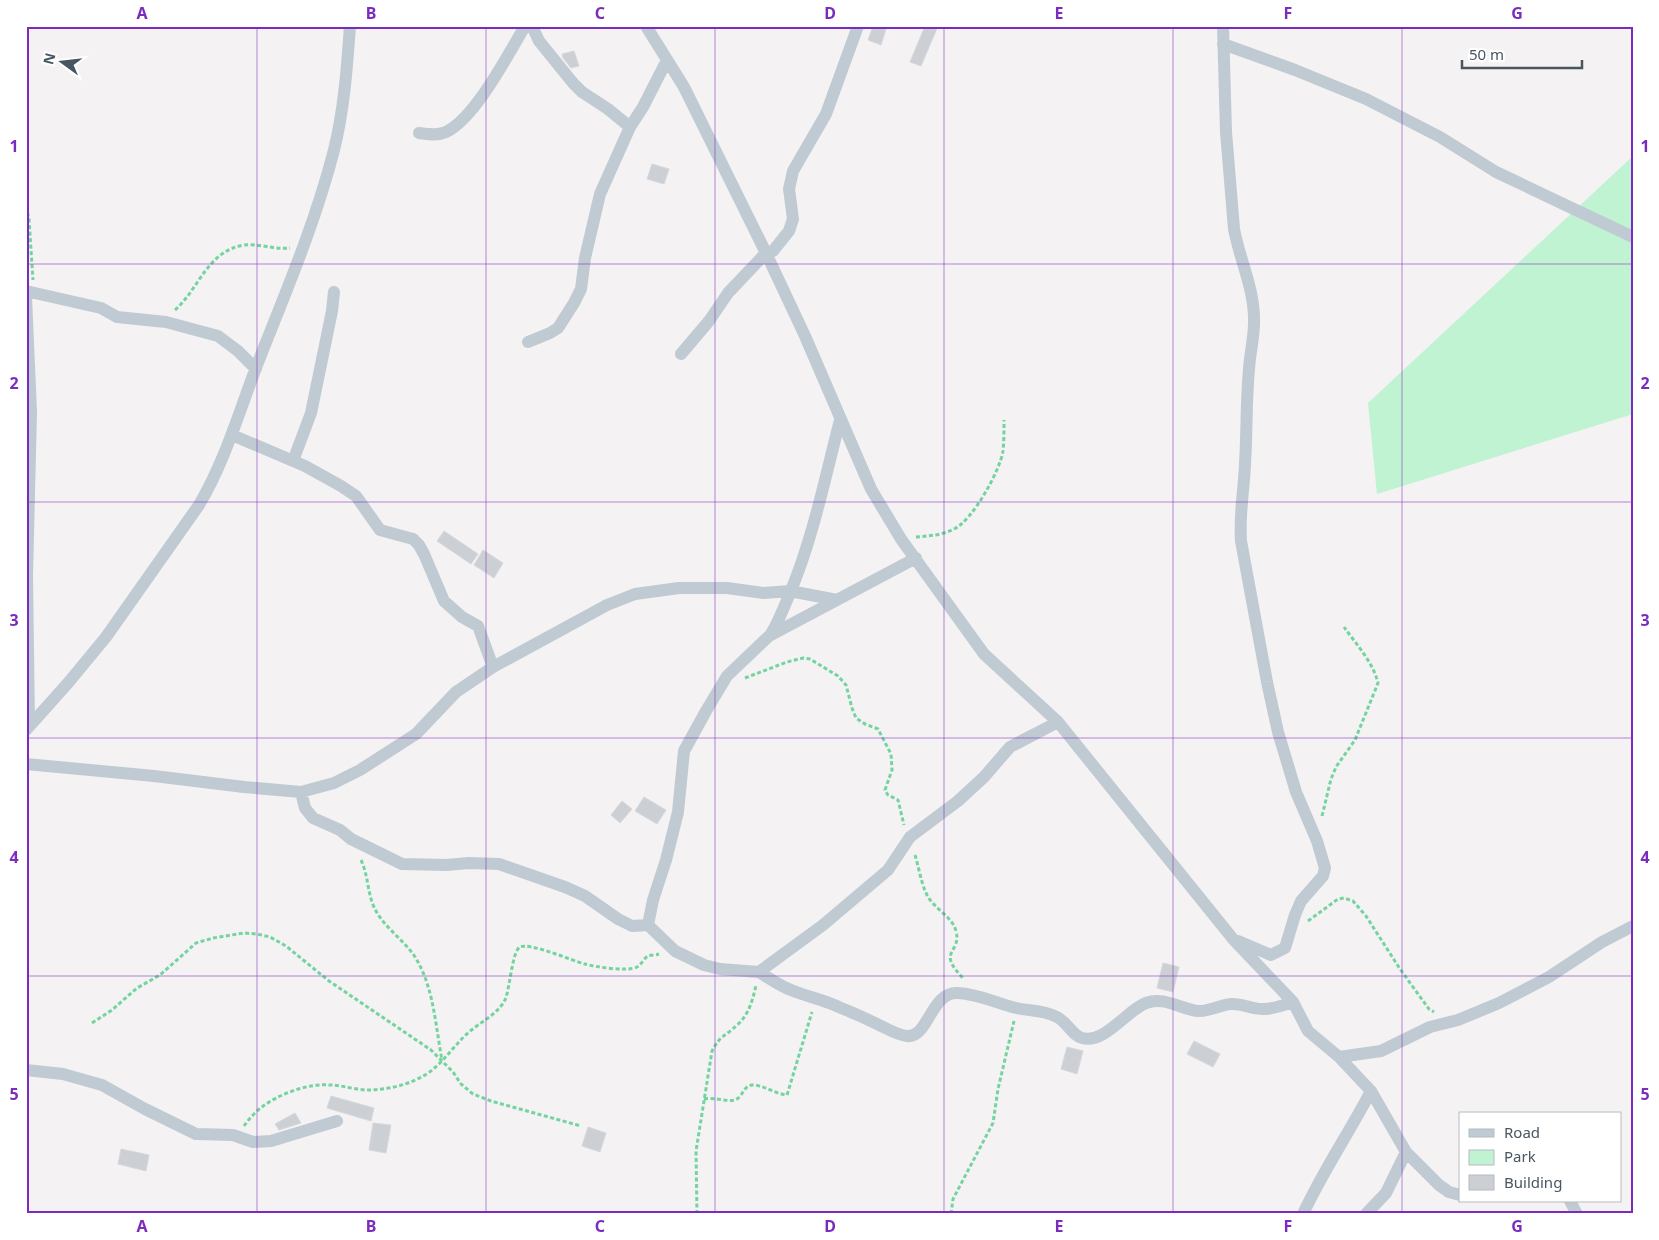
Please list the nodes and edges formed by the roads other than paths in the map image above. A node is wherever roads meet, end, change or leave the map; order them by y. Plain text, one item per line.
1 (350, 26) edge
2 (525, 26) edge
3 (532, 26) edge
4 (646, 26) edge
5 (1223, 26) edge
6 (855, 27) edge
7 (1223, 44) junction
8 (667, 60) junction
9 (630, 127) junction
10 (419, 133) dead end
11 (1633, 237) edge
12 (765, 254) junction
13 (334, 292) dead end
14 (29, 294) edge
15 (528, 342) dead end
16 (681, 354) dead end
17 (256, 369) junction
18 (840, 420) junction
19 (232, 435) junction
20 (293, 461) junction
21 (916, 558) junction
22 (26, 575) edge
23 (790, 591) junction
24 (837, 600) junction
25 (769, 636) junction
26 (493, 667) junction
27 (1058, 722) junction
28 (28, 727) edge
29 (26, 764) edge
30 (301, 792) junction
31 (648, 925) junction
32 (1633, 926) edge
33 (1233, 939) junction
34 (759, 972) junction
35 (1293, 1002) junction
36 (1340, 1057) junction
37 (26, 1070) edge
38 (1371, 1091) junction
39 (337, 1122) dead end
40 (1406, 1152) junction
41 (1459, 1195) edge
42 (1570, 1202) edge
43 (1302, 1214) edge
44 (1366, 1214) edge
45 (1576, 1214) edge

1 - 17 street
2 - 10 street
3 - 9 street
4 - 8 street
5 - 7 street
6 - 12 street
7 - 11 street
7 - 33 street
8 - 9 street
8 - 12 street
9 - 15 street
12 - 16 street
12 - 18 street
13 - 20 street
14 - 17 street
14 - 22 street
17 - 19 street
18 - 21 street
18 - 23 street
19 - 20 street
19 - 28 street
20 - 26 street
21 - 24 street
21 - 27 street
22 - 28 street
23 - 24 street
23 - 25 street
23 - 26 street
24 - 25 street
25 - 31 street
26 - 30 street
27 - 33 street
27 - 34 street
29 - 30 street
30 - 31 street
31 - 34 street
32 - 36 street
33 - 35 street
34 - 35 street
35 - 36 street
36 - 38 street
37 - 39 street
38 - 40 street
38 - 43 street
40 - 41 street
40 - 44 street
42 - 45 street

